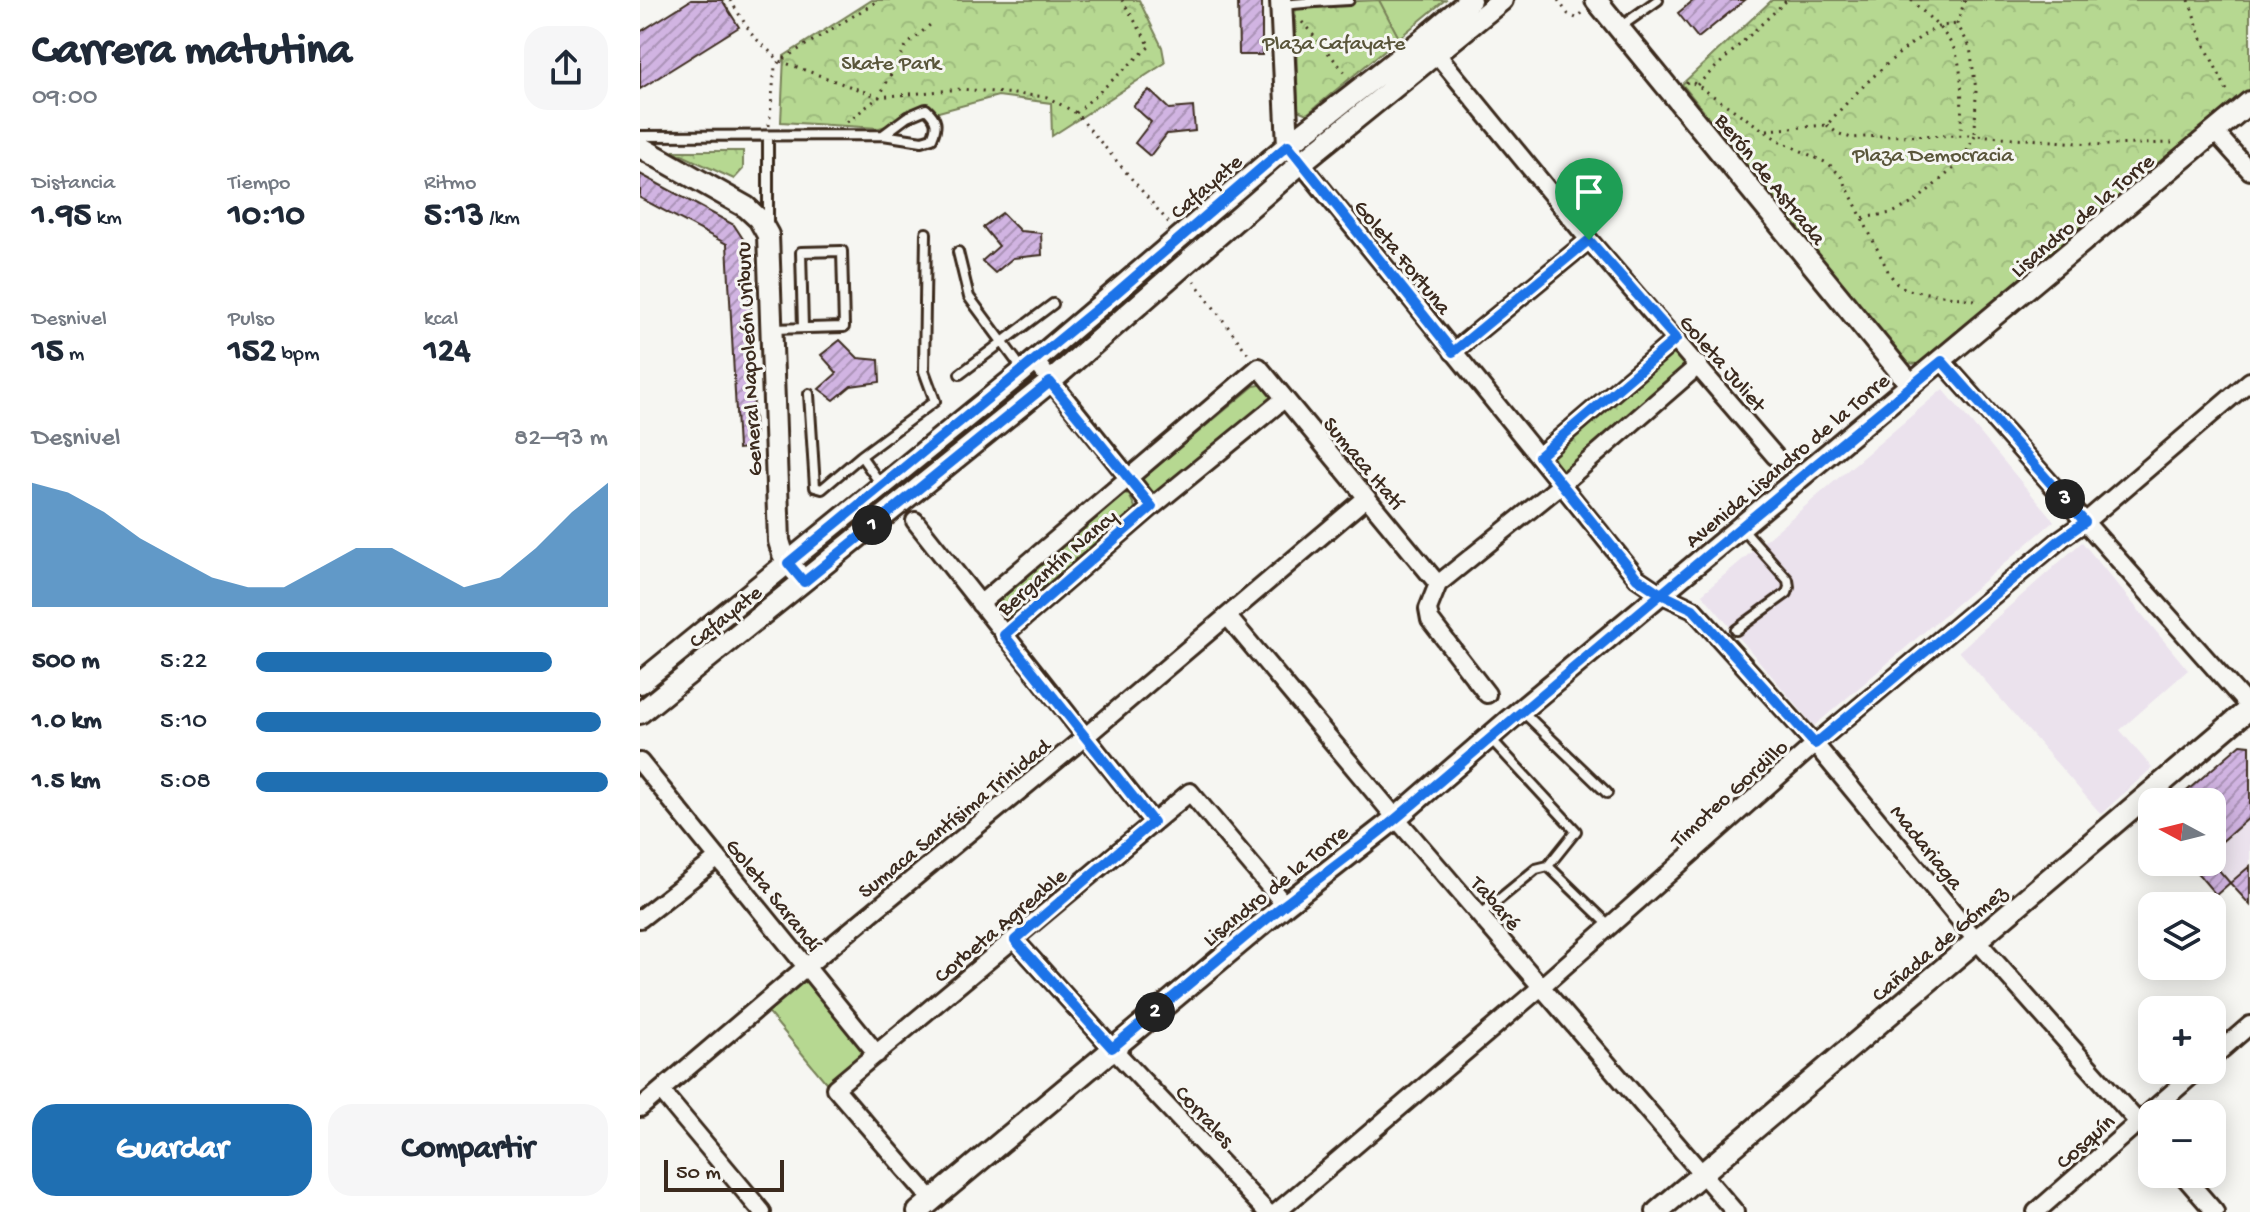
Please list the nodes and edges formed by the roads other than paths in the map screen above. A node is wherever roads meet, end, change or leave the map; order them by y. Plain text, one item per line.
1 (1349, 0) edge
2 (1470, 0) edge
3 (1502, 0) edge
4 (1597, 0) edge
5 (1658, 0) edge
6 (1315, 1) edge
7 (1281, 7) edge
8 (1619, 28) junction
9 (1430, 45) junction
10 (2244, 108) edge
11 (2215, 132) junction
12 (883, 135) junction
13 (640, 136) edge
14 (768, 137) junction
15 (1288, 145) junction
16 (640, 147) edge
17 (1301, 163) junction
18 (2250, 171) edge
19 (926, 233) dead end
20 (768, 235) junction
21 (1589, 240) junction
22 (958, 252) dead end
23 (1053, 304) dead end
24 (803, 328) junction
25 (771, 329) junction
26 (1676, 339) junction
27 (1003, 341) junction
28 (1453, 352) junction
29 (1942, 361) junction
30 (1699, 365) junction
31 (1029, 366) junction
32 (1259, 367) joint
33 (960, 374) dead end
34 (2250, 381) edge
35 (1050, 382) junction
36 (1911, 385) junction
37 (809, 394) dead end
38 (1284, 399) junction
39 (861, 456) junction
40 (1539, 456) junction
41 (1775, 456) dead end
42 (1129, 478) junction
43 (1562, 484) junction
44 (882, 486) junction
45 (1366, 498) junction
46 (1152, 507) junction
47 (915, 521) dead end
48 (2085, 522) junction
49 (1742, 528) junction
50 (788, 563) junction
51 (804, 582) junction
52 (1438, 584) junction
53 (1661, 594) junction
54 (980, 604) junction
55 (1228, 617) junction
56 (1736, 630) dead end
57 (1004, 635) junction
58 (640, 683) edge
59 (1487, 694) dead end
60 (2250, 708) edge
61 (1522, 710) junction
62 (640, 713) edge
63 (1086, 736) junction
64 (1490, 737) junction
65 (1815, 744) junction
66 (640, 762) edge
67 (1607, 793) dead end
68 (1396, 818) junction
69 (1153, 822) junction
70 (718, 858) junction
71 (1548, 866) junction
72 (1285, 905) junction
73 (1480, 915) junction
74 (640, 919) edge
75 (1610, 926) junction
76 (1015, 940) junction
77 (1977, 941) junction
78 (806, 967) junction
79 (1541, 987) junction
80 (2250, 1025) edge
81 (2226, 1046) edge
82 (1112, 1048) junction
83 (877, 1054) junction
84 (2182, 1084) edge
85 (661, 1091) junction
86 (2163, 1100) edge
87 (640, 1108) edge
88 (2138, 1122) joint
89 (1703, 1174) junction
90 (2194, 1188) edge
91 (925, 1206) edge
92 (762, 1212) edge
93 (1267, 1212) edge
94 (1277, 1212) edge
95 (1657, 1212) edge
96 (1735, 1212) edge
97 (2036, 1212) edge
98 (2215, 1212) edge

1 - 6 lane
2 - 9 street, Cafayate
3 - 9 street, Cafayate
4 - 8 street, Berón de Astrada
5 - 8 lane
6 - 7 lane
7 - 15 street
8 - 36 street, Berón de Astrada
9 - 15 street, Cafayate
9 - 17 street, Cafayate
9 - 21 street, Goleta Juliet
10 - 11 street, Lisandro de la Torre
11 - 18 street
11 - 29 street, Lisandro de la Torre
12 - 12 lane
12 - 14 lane
13 - 14 lane
14 - 20 lane
15 - 17 street
15 - 31 street, Cafayate
16 - 20 street, General Napoleón Uriburu
17 - 28 street, Goleta Fortuna
17 - 35 street, Cafayate
19 - 39 lane
20 - 25 street, General Napoleón Uriburu
21 - 26 street, Goleta Juliet
21 - 28 street
22 - 27 lane
23 - 27 lane
24 - 24 lane
24 - 25 lane
25 - 50 street, General Napoleón Uriburu
26 - 30 street, Goleta Juliet
26 - 40 street
27 - 31 lane
27 - 33 lane
28 - 40 street, Goleta Fortuna
29 - 36 street, Avenida Lisandro de la Torre
29 - 48 street
30 - 41 street, Goleta Juliet
30 - 43 street
31 - 35 street
31 - 44 street, Cafayate
32 - 38 street, Sumaca Itatí
32 - 42 street, Bergantín Nancy
34 - 48 street, Timoteo Gordillo
35 - 42 street
35 - 51 street, Cafayate
36 - 49 street, Avenida Lisandro de la Torre
37 - 39 lane
38 - 45 street, Sumaca Itatí
38 - 46 street, Bergantín Nancy
39 - 44 lane
40 - 43 street, Goleta Fortuna
42 - 46 street
42 - 54 street, Bergantín Nancy
43 - 52 street
43 - 53 street, Goleta Fortuna
44 - 50 street, Cafayate
45 - 52 street, Sumaca Itatí
45 - 55 street, Sumaca Santísima Trinidad
46 - 57 street, Bergantín Nancy
47 - 54 street
48 - 60 street
48 - 65 street, Timoteo Gordillo
49 - 53 street, Avenida Lisandro de la Torre
49 - 56 lane
50 - 51 street, General Napoleón Uriburu
50 - 58 street, Cafayate
51 - 62 street, Cafayate
52 - 59 street
53 - 61 street, Lisandro de la Torre
53 - 65 street, Madariaga
54 - 57 street
55 - 63 street, Sumaca Santísima Trinidad
55 - 68 street, Tabaré
57 - 63 street
60 - 77 street, Cañada de Gómez
61 - 64 street, Lisandro de la Torre
61 - 67 lane
63 - 69 street
63 - 78 street, Sumaca Santísima Trinidad
64 - 68 street, Lisandro de la Torre
64 - 71 lane
65 - 75 street, Timoteo Gordillo
65 - 77 street, Madariaga
66 - 70 street, Goleta Sarandí
68 - 72 street, Lisandro de la Torre
68 - 73 street, Tabaré
69 - 72 street, Corbeta Agreable
69 - 76 street, Corbeta Agreable
70 - 74 street
70 - 78 street, Goleta Sarandí
71 - 73 lane
71 - 75 lane
72 - 82 street, Lisandro de la Torre
73 - 79 street, Tabaré
75 - 79 street, Timoteo Gordillo
76 - 82 street, Corrales
76 - 83 street, Corbeta Agreable
77 - 88 street, Madariaga
77 - 89 street, Cañada de Gómez
78 - 83 street, Goleta Sarandí
78 - 85 street, Sumaca Santísima Trinidad
79 - 89 street, Tabaré
79 - 94 street, Timoteo Gordillo
80 - 81 street
82 - 91 street, Lisandro de la Torre
82 - 93 street, Corrales
83 - 91 street, Corbeta Agreable
84 - 86 street, Cosquín
85 - 87 street, Sumaca Santísima Trinidad
85 - 92 street
88 - 97 street, Cosquín
89 - 95 street, Cañada de Gómez
89 - 96 street, Tabaré
90 - 98 street

